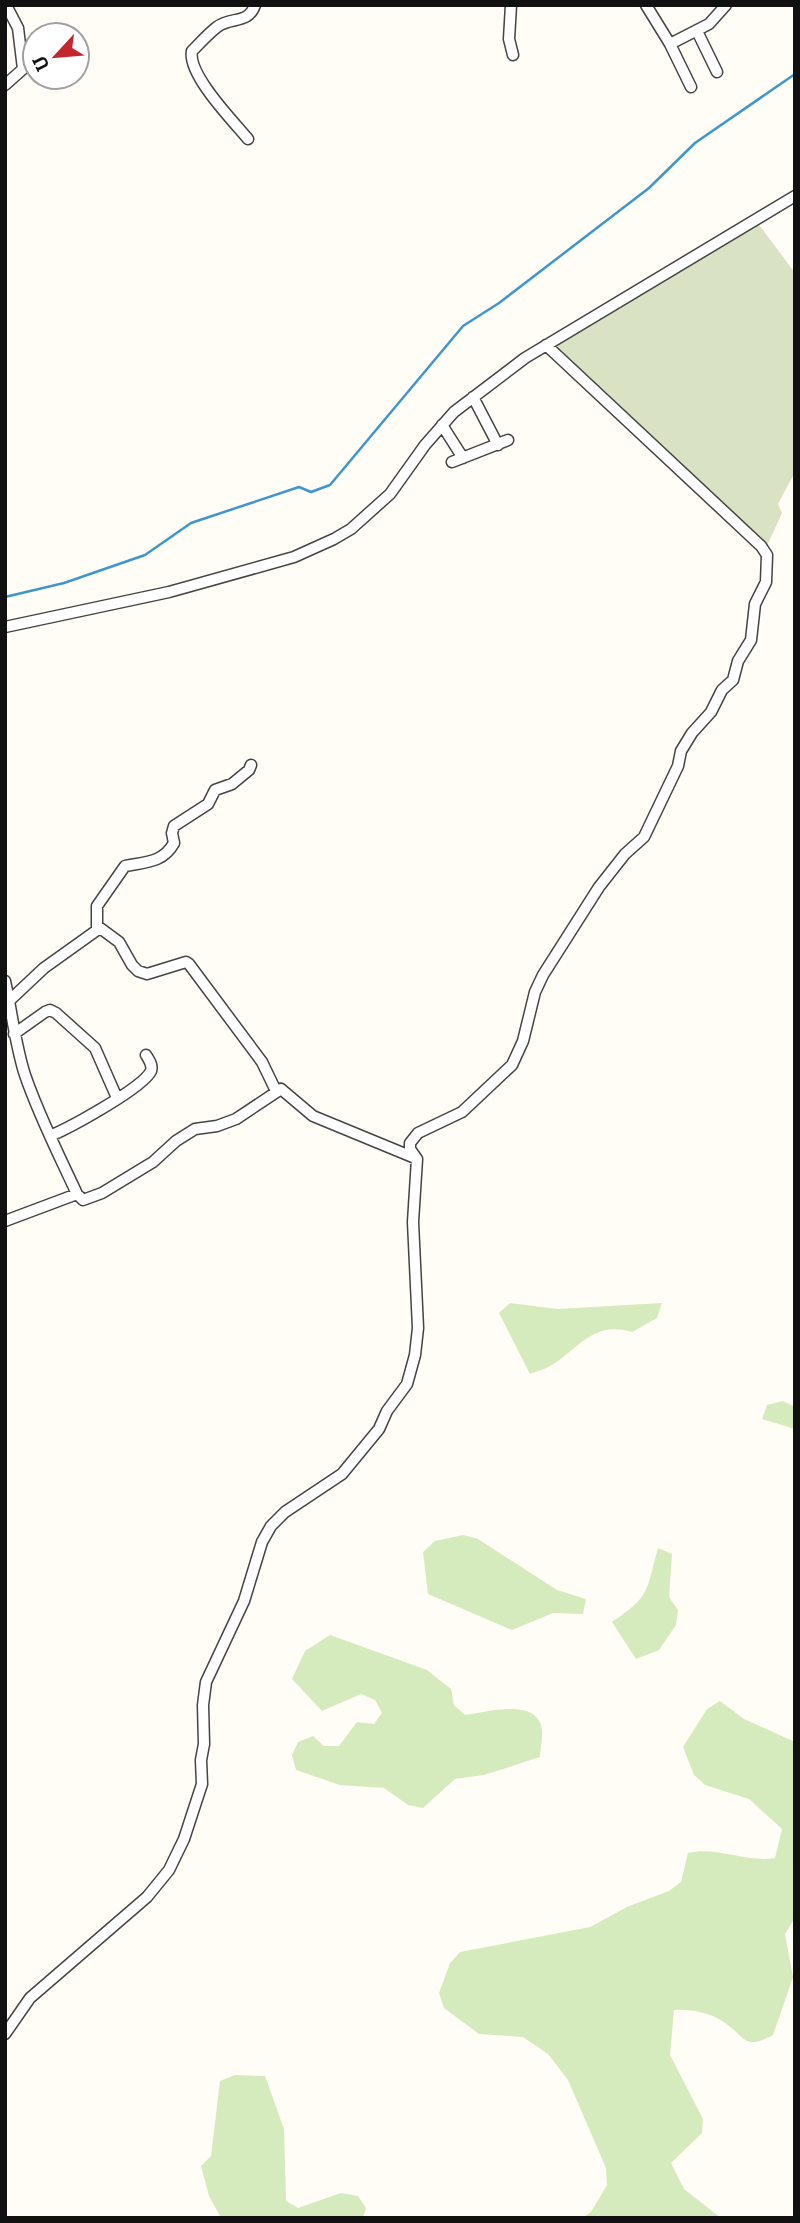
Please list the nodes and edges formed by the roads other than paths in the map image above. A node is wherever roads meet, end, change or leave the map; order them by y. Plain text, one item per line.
1 (6, 5) edge
2 (255, 5) edge
3 (511, 5) edge
4 (646, 5) edge
5 (726, 5) edge
6 (697, 31) junction
7 (670, 44) junction
8 (513, 55) dead end
9 (717, 72) dead end
10 (5, 85) edge
11 (691, 88) dead end
12 (248, 139) dead end
13 (795, 196) edge
14 (546, 345) junction
15 (473, 397) junction
16 (442, 425) junction
17 (508, 440) dead end
18 (498, 445) junction
19 (463, 458) junction
20 (452, 462) dead end
21 (5, 627) edge
22 (251, 765) dead end
23 (97, 929) junction
24 (5, 981) edge
25 (8, 1007) edge
26 (14, 1034) junction
27 (146, 1055) dead end
28 (276, 1091) junction
29 (117, 1098) junction
30 (50, 1136) junction
31 (417, 1159) junction
32 (77, 1194) junction
33 (5, 1220) edge
34 (5, 2034) edge

1 - 10 street
2 - 12 street
3 - 8 street
4 - 7 street
5 - 6 street
6 - 7 street
6 - 9 street
7 - 11 street
13 - 14 street
14 - 15 street
14 - 31 street
15 - 16 street
15 - 18 street
16 - 19 street
16 - 21 street
17 - 18 street
18 - 19 street
19 - 20 street
22 - 23 street
23 - 25 street
23 - 28 street
24 - 25 street
25 - 26 street
26 - 29 street
26 - 30 street
27 - 29 street
28 - 31 street
28 - 32 street
29 - 30 street
30 - 32 street
31 - 34 street
32 - 33 street

